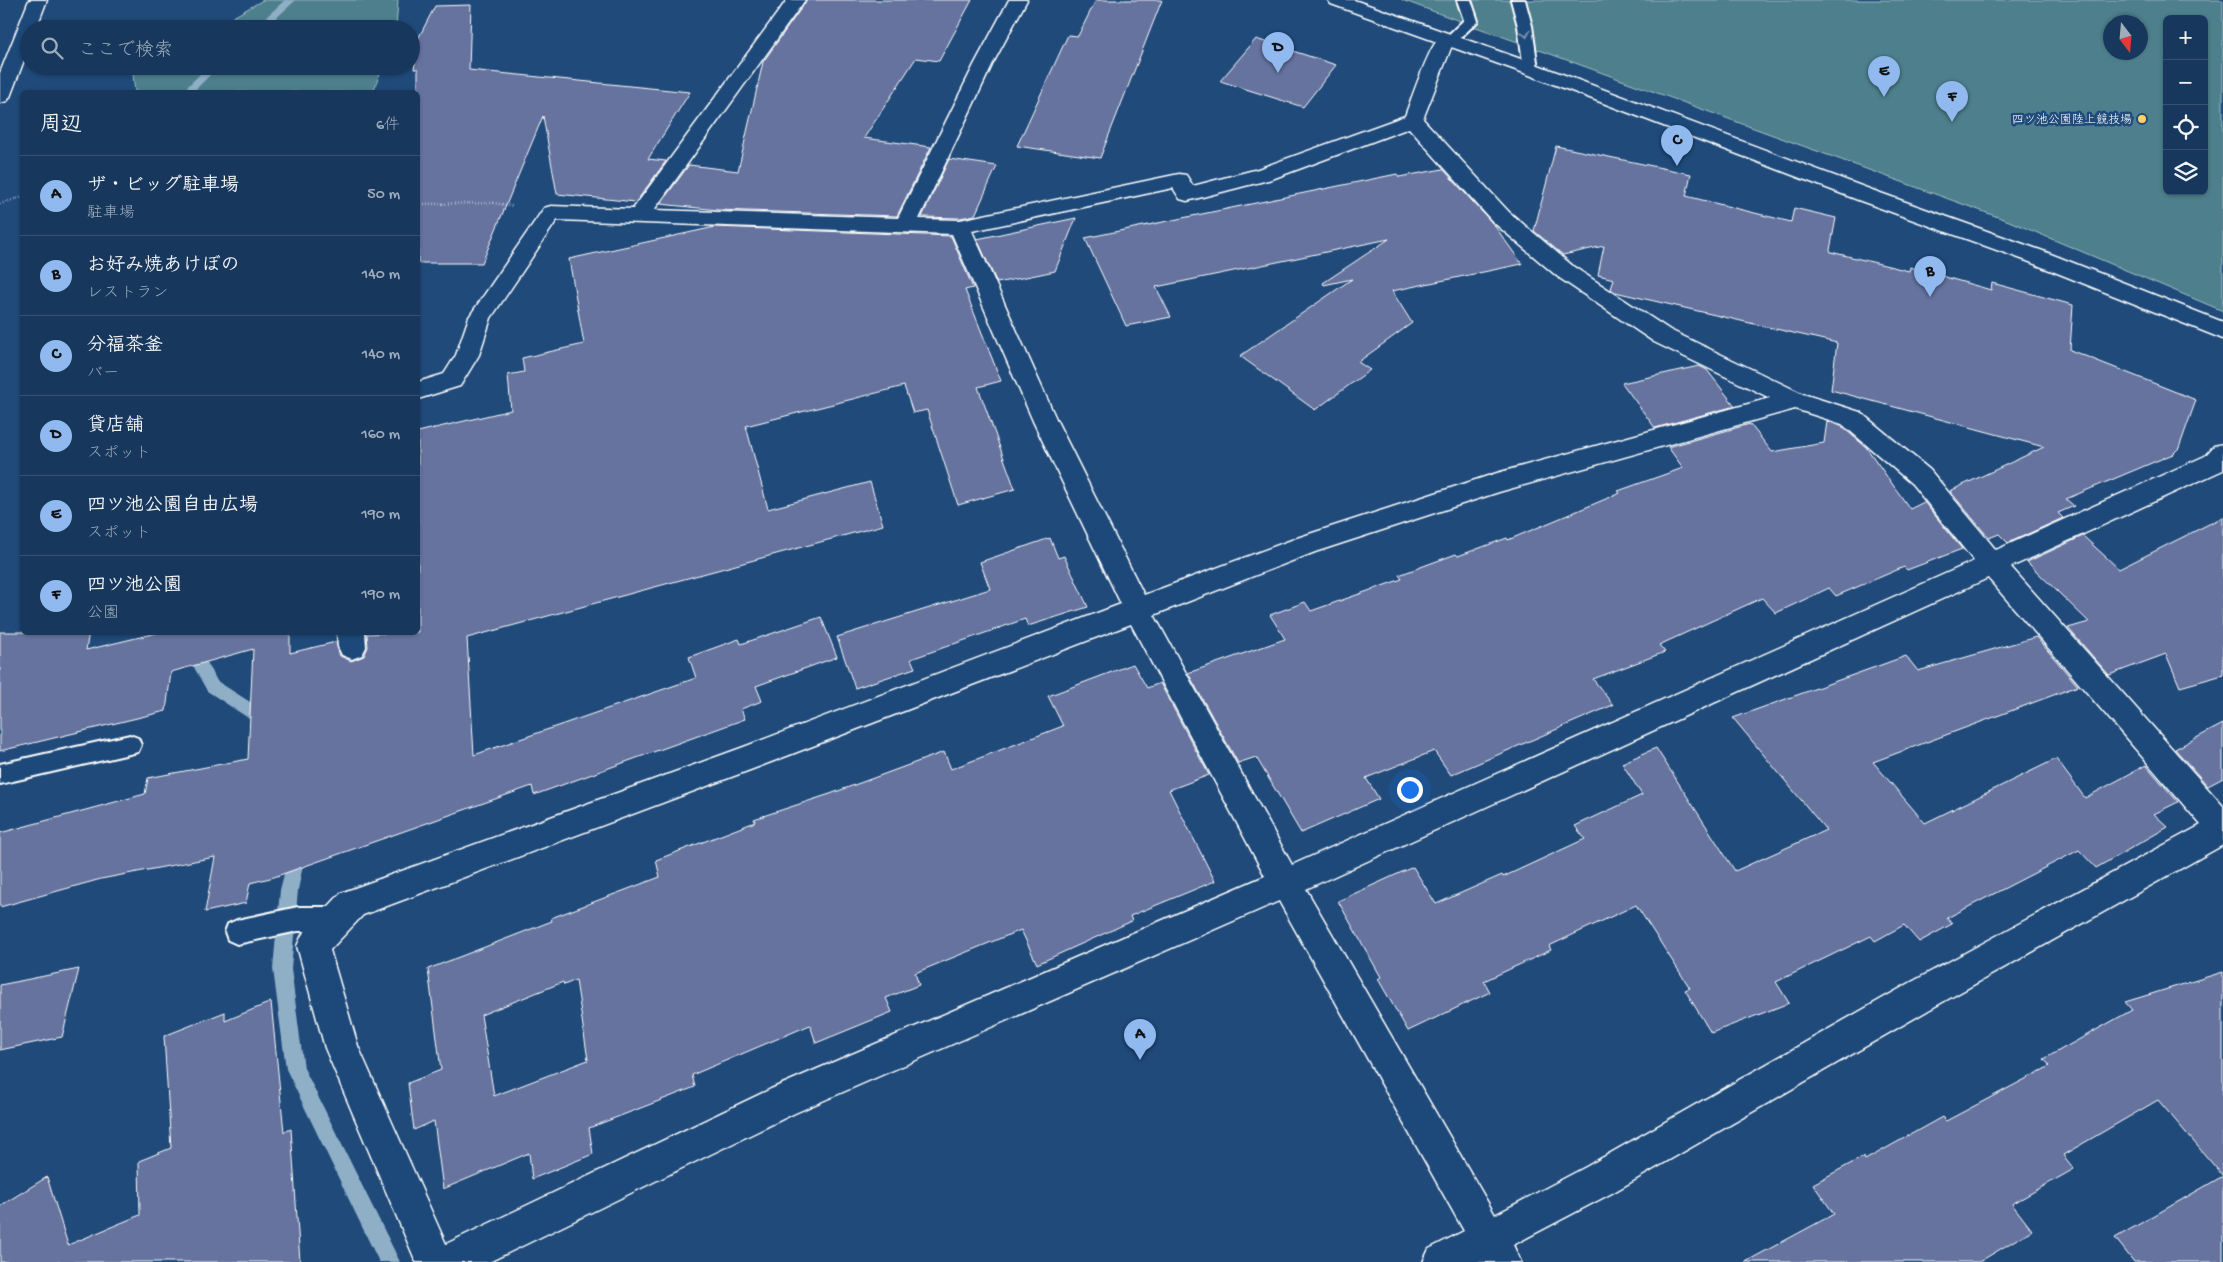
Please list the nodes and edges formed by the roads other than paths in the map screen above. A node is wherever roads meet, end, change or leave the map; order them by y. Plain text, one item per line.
1 (38, 0) edge
2 (796, 0) edge
3 (1018, 0) edge
4 (1337, 0) edge
5 (1464, 0) edge
6 (1518, 0) edge
7 (30, 20) edge
8 (1451, 39) junction
9 (20, 46) edge
10 (1531, 68) junction
11 (0, 97) edge
12 (1413, 120) junction
13 (640, 214) junction
14 (905, 225) junction
15 (960, 227) junction
16 (2223, 331) edge
17 (420, 390) edge
18 (1795, 400) junction
19 (2223, 453) edge
20 (1991, 563) junction
21 (1137, 610) junction
22 (130, 745) dead end
23 (0, 774) edge
24 (2223, 828) edge
25 (1285, 882) junction
26 (338, 919) junction
27 (237, 932) dead end
28 (1494, 1250) edge
29 (435, 1262) edge
30 (449, 1262) edge
31 (1442, 1262) edge

1 - 7 street
2 - 13 street
3 - 14 street
4 - 8 street
5 - 8 lane
6 -> 10 lane
8 - 10 street
8 - 12 street
9 - 11 street
10 - 16 street
12 - 15 street
12 - 18 street
13 - 14 street
13 - 17 street
14 - 15 street
15 - 21 street
18 - 20 street
18 - 21 street
19 - 20 street
20 - 24 street
20 - 25 street
21 - 25 street
21 - 26 street
22 - 23 lane
24 - 28 street
25 - 28 street
25 - 30 street
26 - 27 lane
26 - 29 street
28 - 31 street

